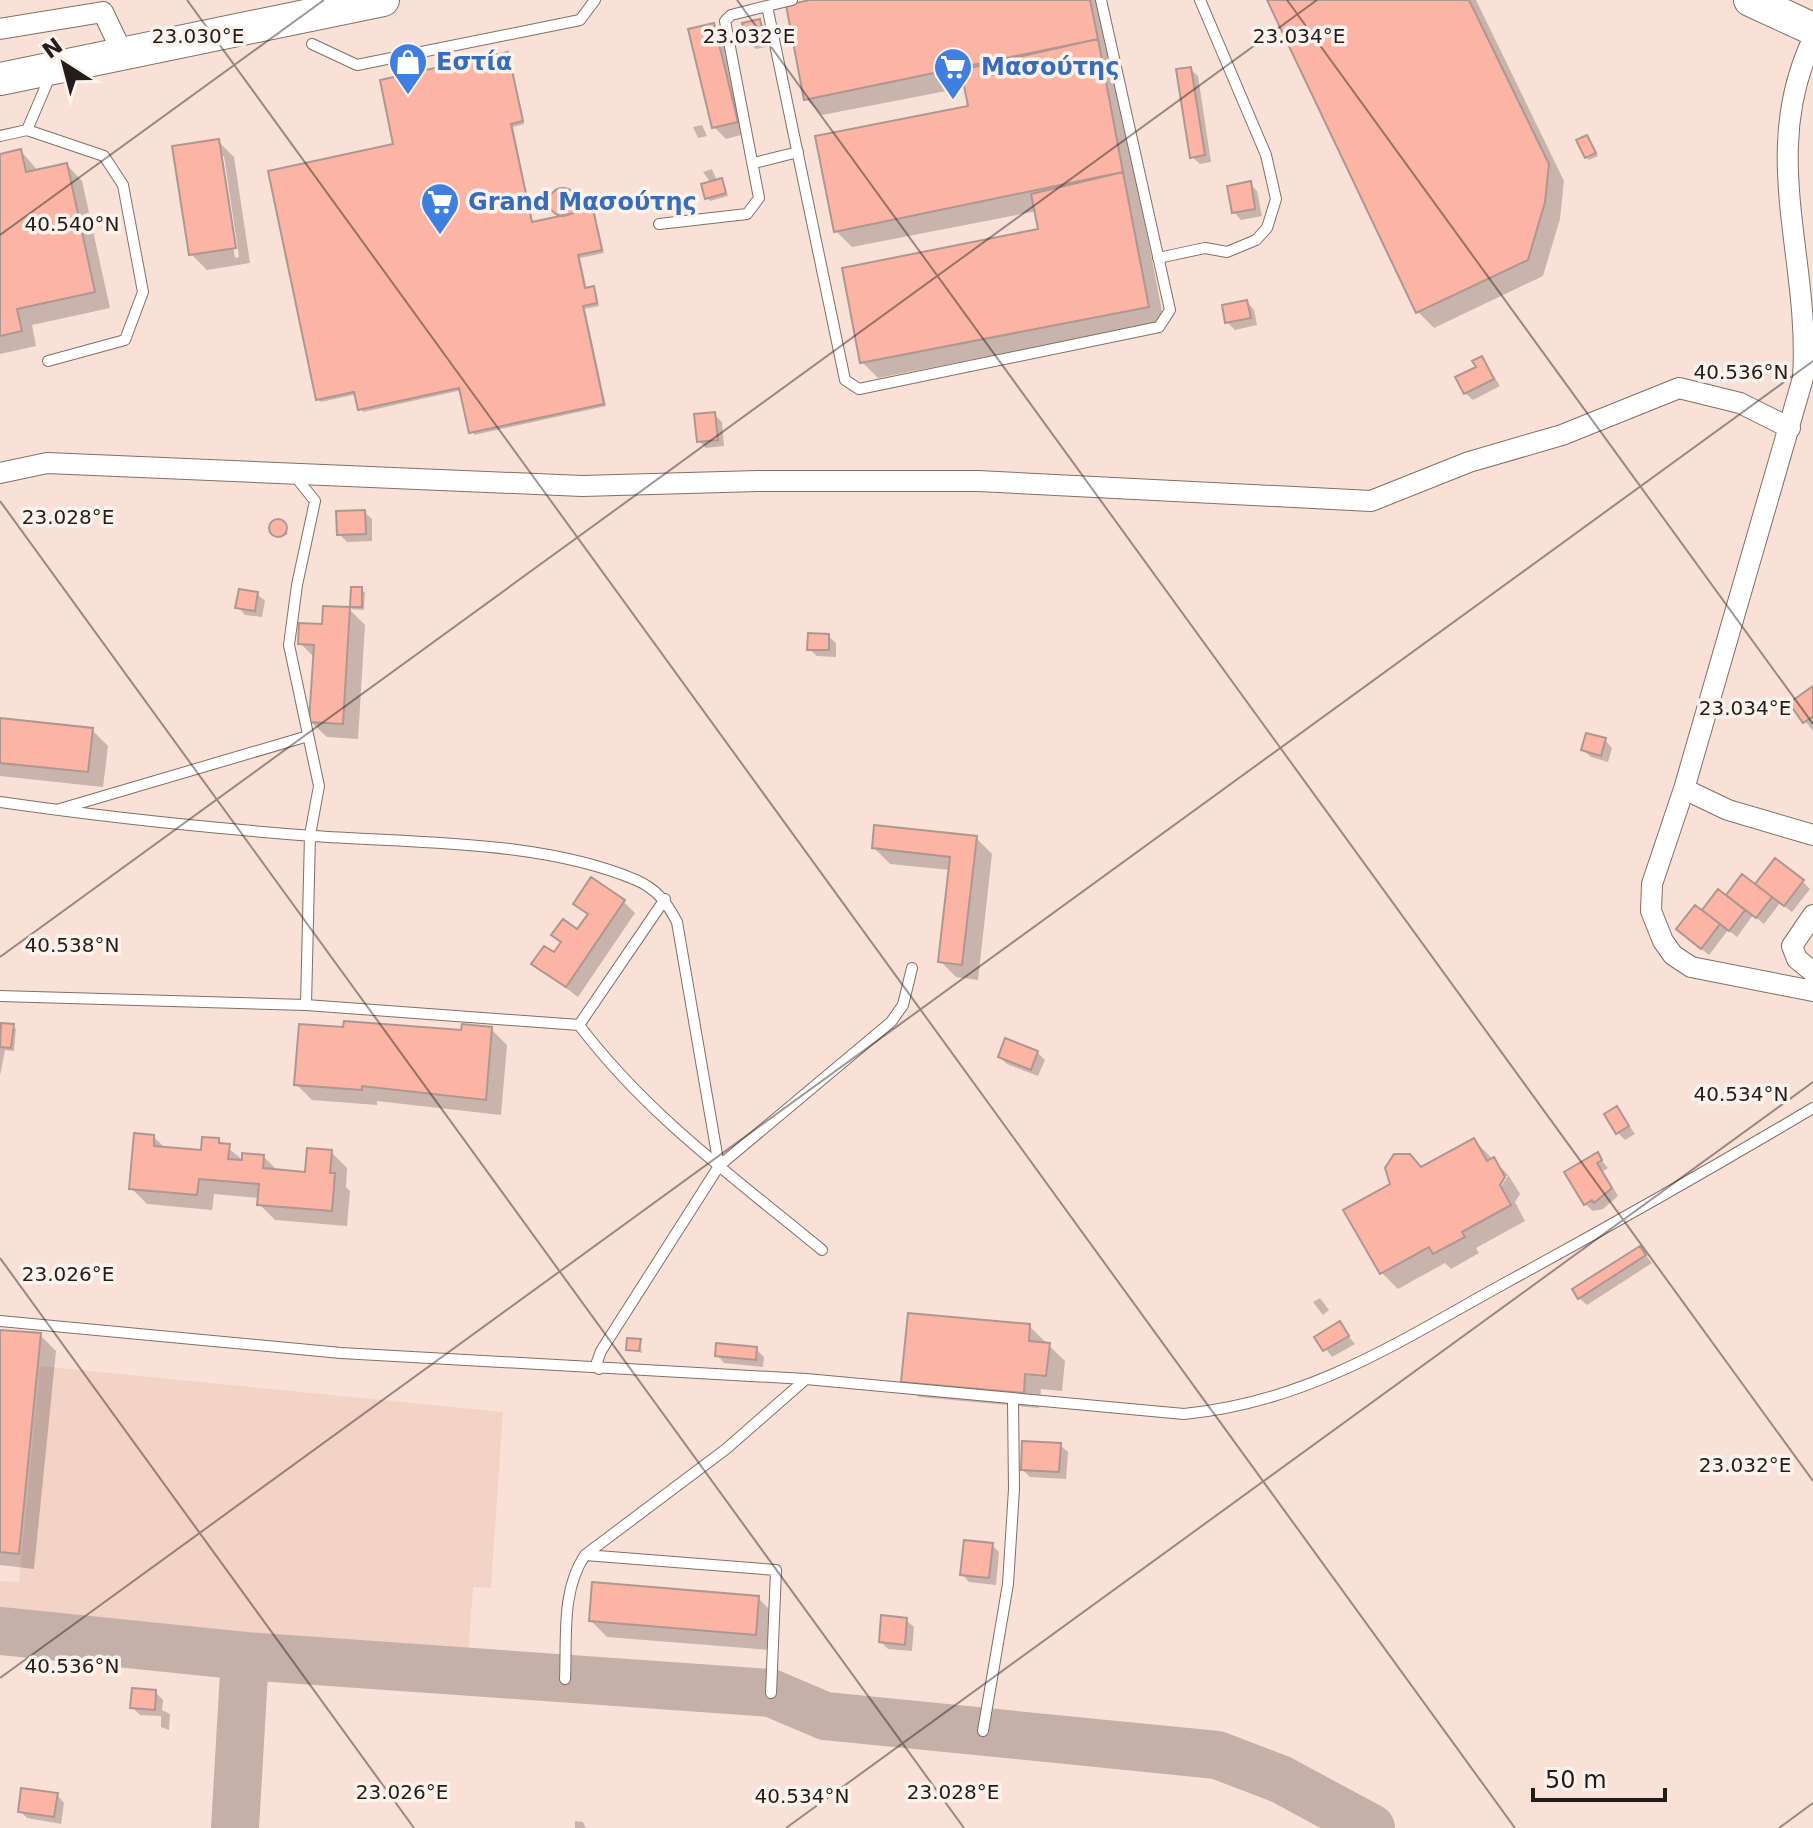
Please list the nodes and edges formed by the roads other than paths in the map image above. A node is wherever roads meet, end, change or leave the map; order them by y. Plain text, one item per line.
1 (383, 0) edge
2 (595, 0) edge
3 (792, 0) edge
4 (1101, 0) edge
5 (1200, 0) edge
6 (1750, 0) edge
7 (102, 6) edge
8 (767, 6) junction
9 (0, 29) edge
10 (1813, 29) edge
11 (1813, 39) edge
12 (312, 44) dead end
13 (123, 54) junction
14 (53, 69) junction
15 (0, 79) edge
16 (27, 130) junction
17 (0, 136) edge
18 (798, 152) junction
19 (754, 163) junction
20 (659, 224) dead end
21 (1158, 258) junction
22 (48, 361) dead end
23 (1799, 418) edge
24 (0, 473) edge
25 (294, 475) junction
26 (308, 736) junction
27 (1684, 789) junction
28 (0, 802) edge
29 (55, 810) junction
30 (310, 835) junction
31 (1813, 835) edge
32 (665, 899) junction
33 (1813, 915) edge
34 (912, 968) dead end
35 (1813, 972) edge
36 (1813, 991) edge
37 (0, 996) edge
38 (306, 1005) junction
39 (579, 1025) junction
40 (1813, 1108) edge
41 (719, 1166) junction
42 (822, 1250) dead end
43 (0, 1321) edge
44 (599, 1369) junction
45 (806, 1379) junction
46 (1013, 1401) junction
47 (585, 1555) junction
48 (565, 1679) dead end
49 (771, 1693) dead end
50 (983, 1731) dead end

1 - 13 main road
2 - 12 lane
3 - 8 lane
4 - 21 lane
5 - 21 lane
6 - 10 main road
7 - 9 street
7 - 13 street
8 - 18 lane
8 - 19 lane
11 - 23 street
13 - 14 main road
14 - 15 main road
14 - 16 lane
16 - 17 lane
16 - 22 lane
18 - 19 lane
18 - 21 lane
19 - 20 lane
23 - 25 street
23 - 27 street
24 - 25 street
25 - 26 lane
26 - 29 lane
26 - 30 lane
27 - 31 street
27 - 36 street
28 - 29 lane
29 - 30 lane
30 - 32 lane
30 - 38 lane
32 - 39 lane
32 - 41 lane
33 - 35 street
34 - 41 lane
37 - 38 lane
38 - 39 lane
39 - 41 lane
40 - 46 lane
41 - 42 lane
41 - 44 lane
43 - 44 lane
44 - 45 lane
45 - 46 lane
45 - 47 lane
46 - 50 lane
47 - 48 lane
47 - 49 lane

